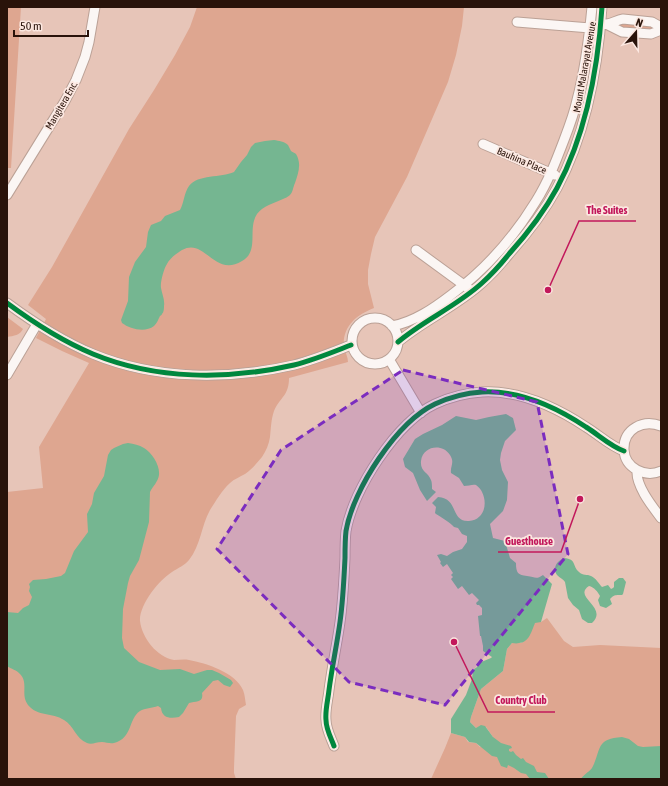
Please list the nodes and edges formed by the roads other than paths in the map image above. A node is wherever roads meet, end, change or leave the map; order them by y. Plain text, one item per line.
1 (95, 7) edge
2 (592, 7) edge
3 (602, 7) edge
4 (517, 22) dead end
5 (603, 24) junction
6 (590, 28) junction
7 (661, 28) edge
8 (483, 144) dead end
9 (551, 173) junction
10 (562, 177) junction
11 (7, 194) edge
12 (416, 250) dead end
13 (464, 285) junction
14 (472, 291) junction
15 (7, 303) edge
16 (36, 324) junction
17 (392, 326) junction
18 (398, 342) junction
19 (352, 345) junction
20 (389, 360) junction
21 (7, 375) edge
22 (421, 413) junction
23 (661, 426) edge
24 (624, 451) junction
25 (638, 471) junction
26 (661, 471) edge
27 (661, 518) edge
28 (334, 746) dead end

1 - 11 street, Mangitera Enc.
2 - 6 street, Mount Malarayat Avenue
3 - 5 street, Mount Malarayat Avenue
4 - 6 street
5 - 6 street
5 - 7 street
5 - 10 street, Mount Malarayat Avenue
6 - 9 street, Mount Malarayat Avenue
8 - 9 street, Bauhina Place
9 - 10 street, Bauhina Place
9 - 13 street, Mount Malarayat Avenue
10 - 14 street, Mount Malarayat Avenue
12 - 13 street
13 - 14 street
13 - 17 street, Mount Malarayat Avenue
14 - 18 street, Mount Malarayat Avenue
15 - 16 street
16 - 19 street
16 - 21 street
17 - 18 street
17 - 19 street
18 - 20 street, Mount Malarayat Avenue
19 - 20 street
20 - 22 street
22 - 24 street
22 - 28 street
23 - 24 street
24 - 25 street
25 - 26 street
25 - 27 street

